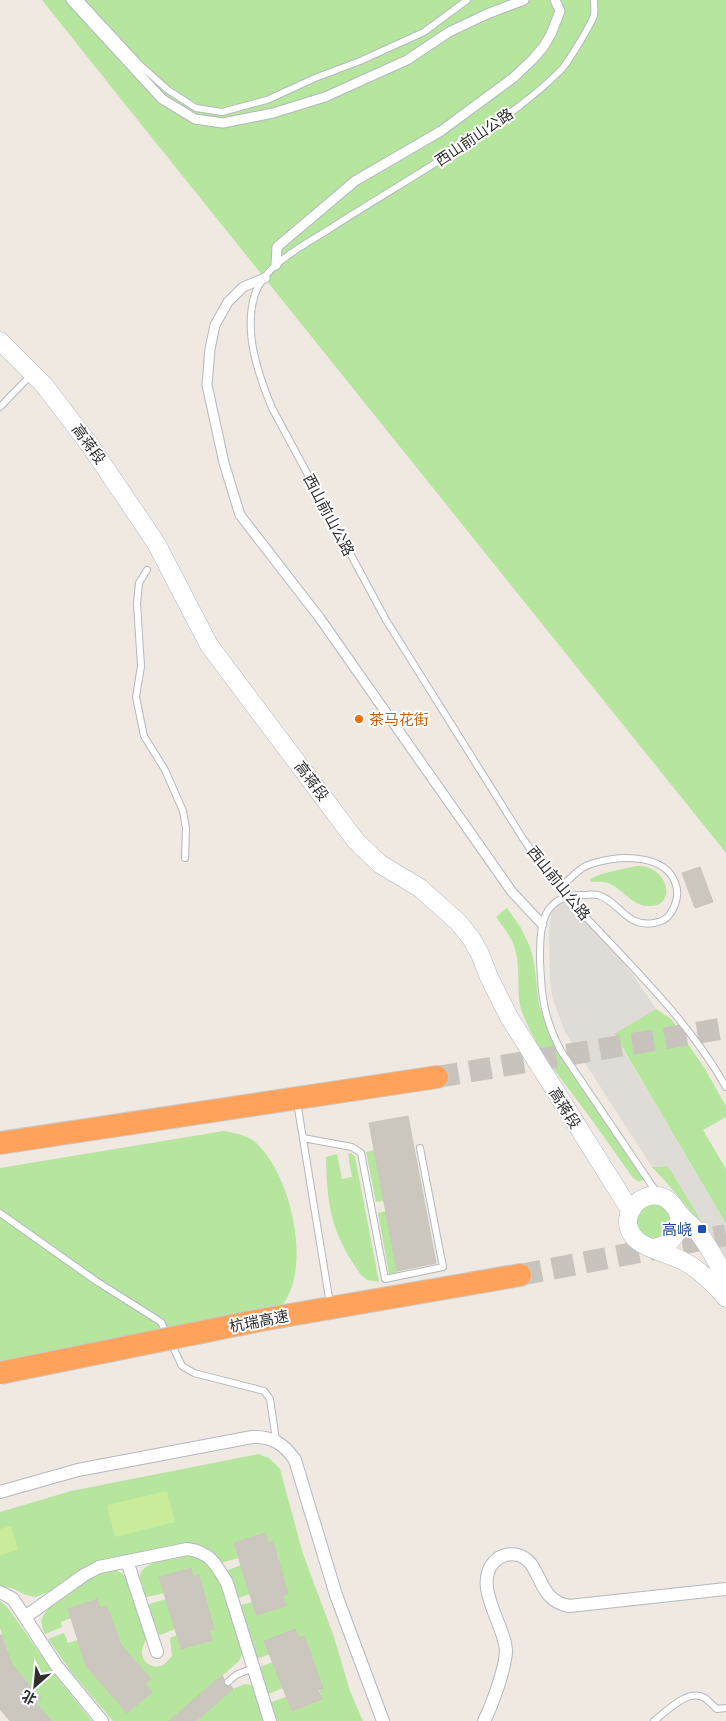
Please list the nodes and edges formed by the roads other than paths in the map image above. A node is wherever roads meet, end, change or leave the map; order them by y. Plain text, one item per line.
1 (71, 0) edge
2 (80, 0) edge
3 (467, 0) edge
4 (524, 0) edge
5 (555, 0) edge
6 (594, 0) edge
7 (276, 265) junction
8 (265, 278) junction
9 (0, 341) edge
10 (33, 373) junction
11 (0, 407) edge
12 (148, 570) dead end
13 (186, 858) dead end
14 (562, 889) junction
15 (542, 924) junction
16 (436, 1077) tunnel mouth
17 (726, 1087) edge
18 (296, 1098) junction
19 (303, 1138) junction
20 (0, 1143) edge
21 (420, 1148) dead end
22 (659, 1196) junction
23 (630, 1210) junction
24 (678, 1212) junction
25 (0, 1213) edge
26 (653, 1248) junction
27 (520, 1275) tunnel mouth
28 (726, 1280) edge
29 (726, 1298) edge
30 (331, 1308) junction
31 (170, 1342) junction
32 (0, 1374) edge
33 (276, 1440) junction
34 (0, 1492) edge
35 (128, 1561) junction
36 (726, 1589) edge
37 (0, 1592) edge
38 (24, 1617) junction
39 (157, 1652) dead end
40 (253, 1668) junction
41 (228, 1682) dead end
42 (726, 1708) edge
43 (102, 1721) edge
44 (270, 1721) edge
45 (383, 1721) edge
46 (484, 1721) edge
47 (654, 1721) edge

1 - 4 street
2 - 3 lane
5 - 7 street
6 - 7 lane, 西山前山公路
7 - 8 lane, 西山前山公路
8 - 14 lane, 西山前山公路
8 - 15 street
9 - 10 main road, 高蒋段
10 - 11 lane
10 - 23 main road, 高蒋段
12 - 13 lane
14 - 15 lane
14 - 17 lane, 西山前山公路, bridge
15 - 22 lane
16 - 18 highway
18 - 19 lane
18 - 20 highway
19 - 21 lane
19 - 30 lane
22 - 23 main road
22 - 24 main road
23 - 26 main road
24 - 26 main road
24 - 28 main road
25 - 31 lane
26 - 29 main road
27 - 30 highway, 杭瑞高速
30 - 32 highway, 杭瑞高速, bridge
31 - 32 lane
31 - 33 lane
33 - 34 street
33 - 45 street
35 - 38 street
35 - 39 street
35 - 40 street
36 - 46 street
37 - 38 street
38 - 43 street
40 - 41 lane
40 - 44 street
42 - 47 lane

